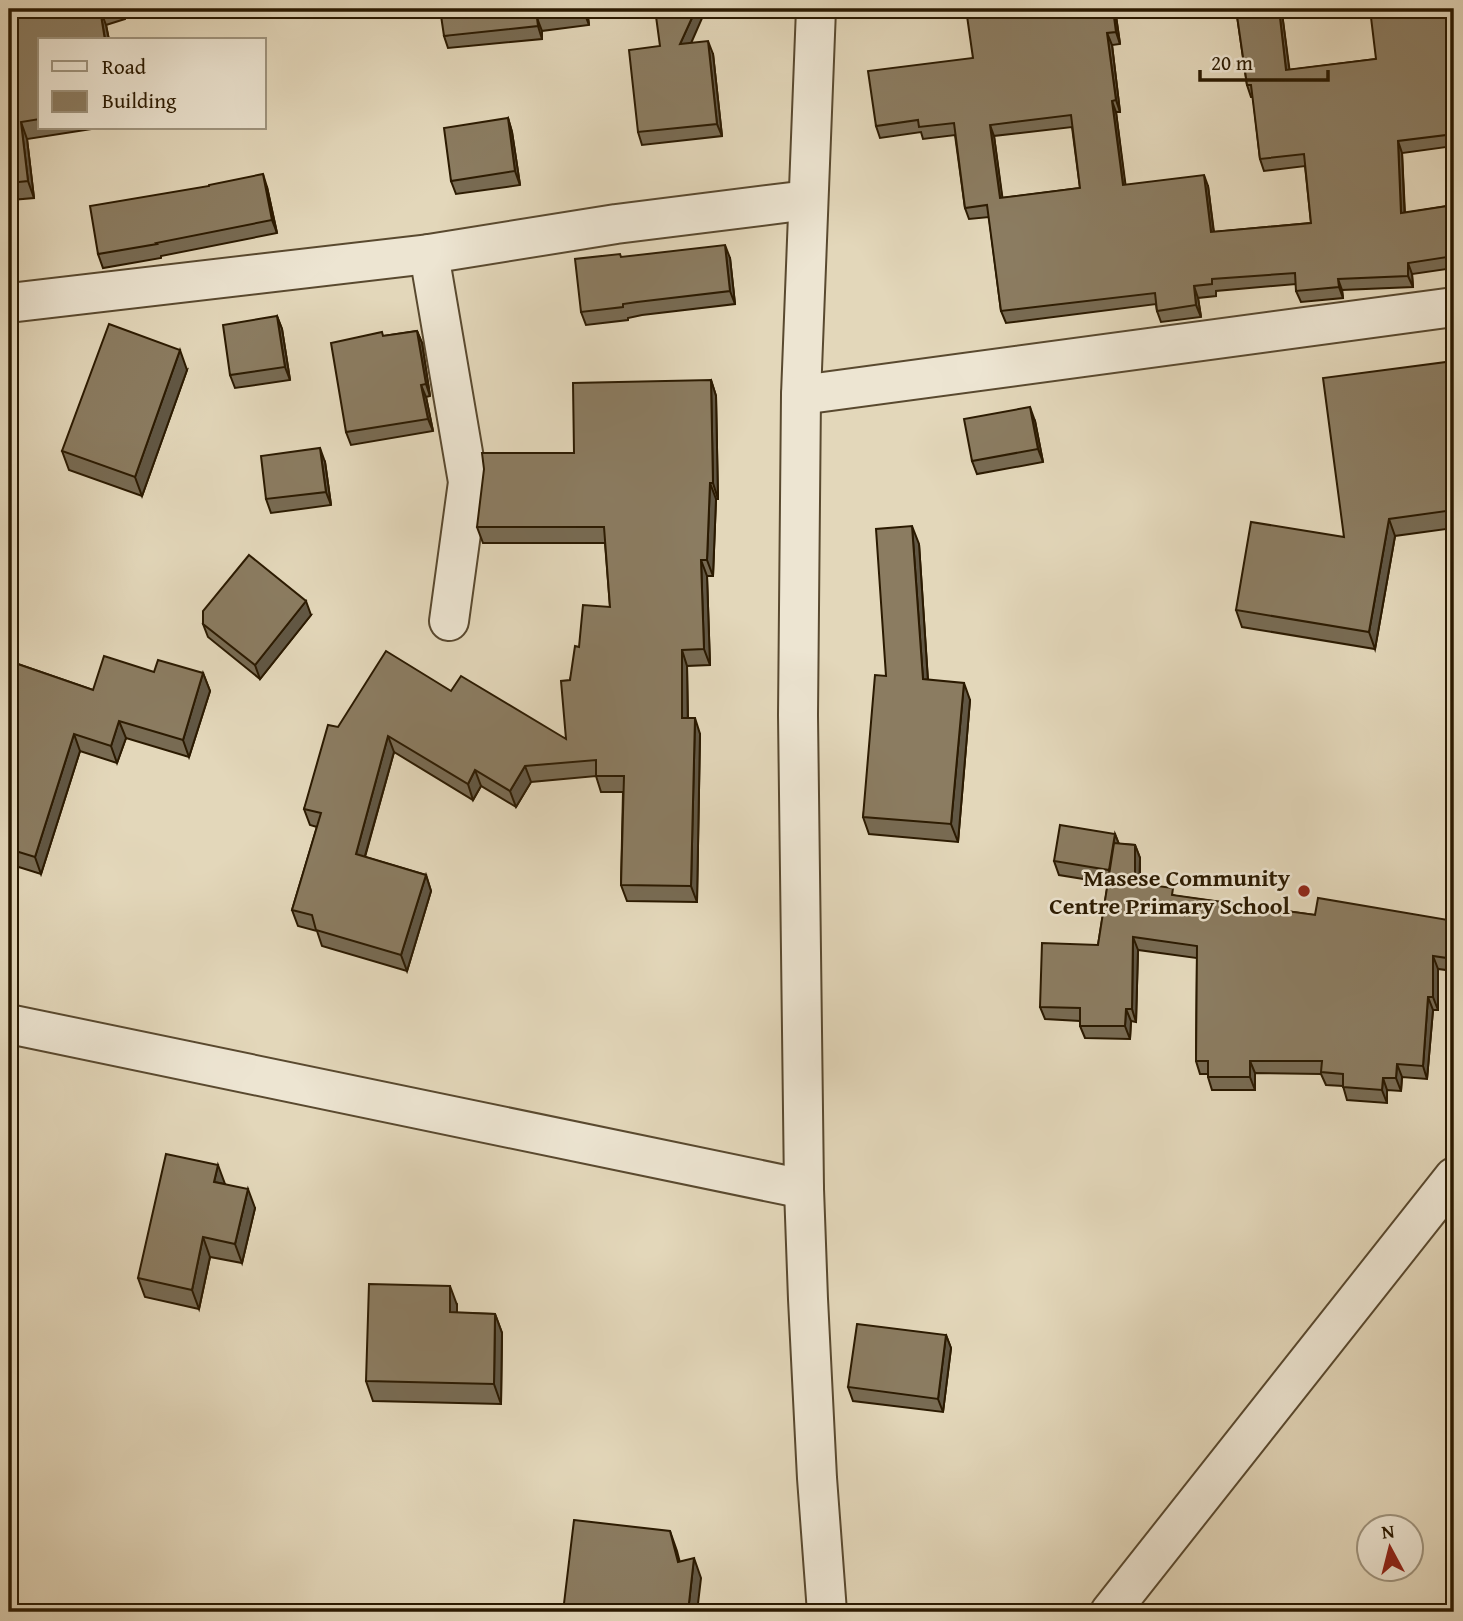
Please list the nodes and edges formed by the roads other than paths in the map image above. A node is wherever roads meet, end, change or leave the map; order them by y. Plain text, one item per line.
1 (816, 9) edge
2 (808, 200) junction
3 (429, 254) junction
4 (9, 303) edge
5 (1454, 307) edge
6 (801, 395) junction
7 (449, 621) dead end
8 (9, 1024) edge
9 (1454, 1177) edge
10 (804, 1189) junction
11 (827, 1612) edge
12 (1110, 1612) edge

1 - 2 street
2 - 3 street
2 - 6 street
3 - 4 street
3 - 7 street
5 - 6 street
6 - 10 street
8 - 10 street
9 - 12 street
10 - 11 street

